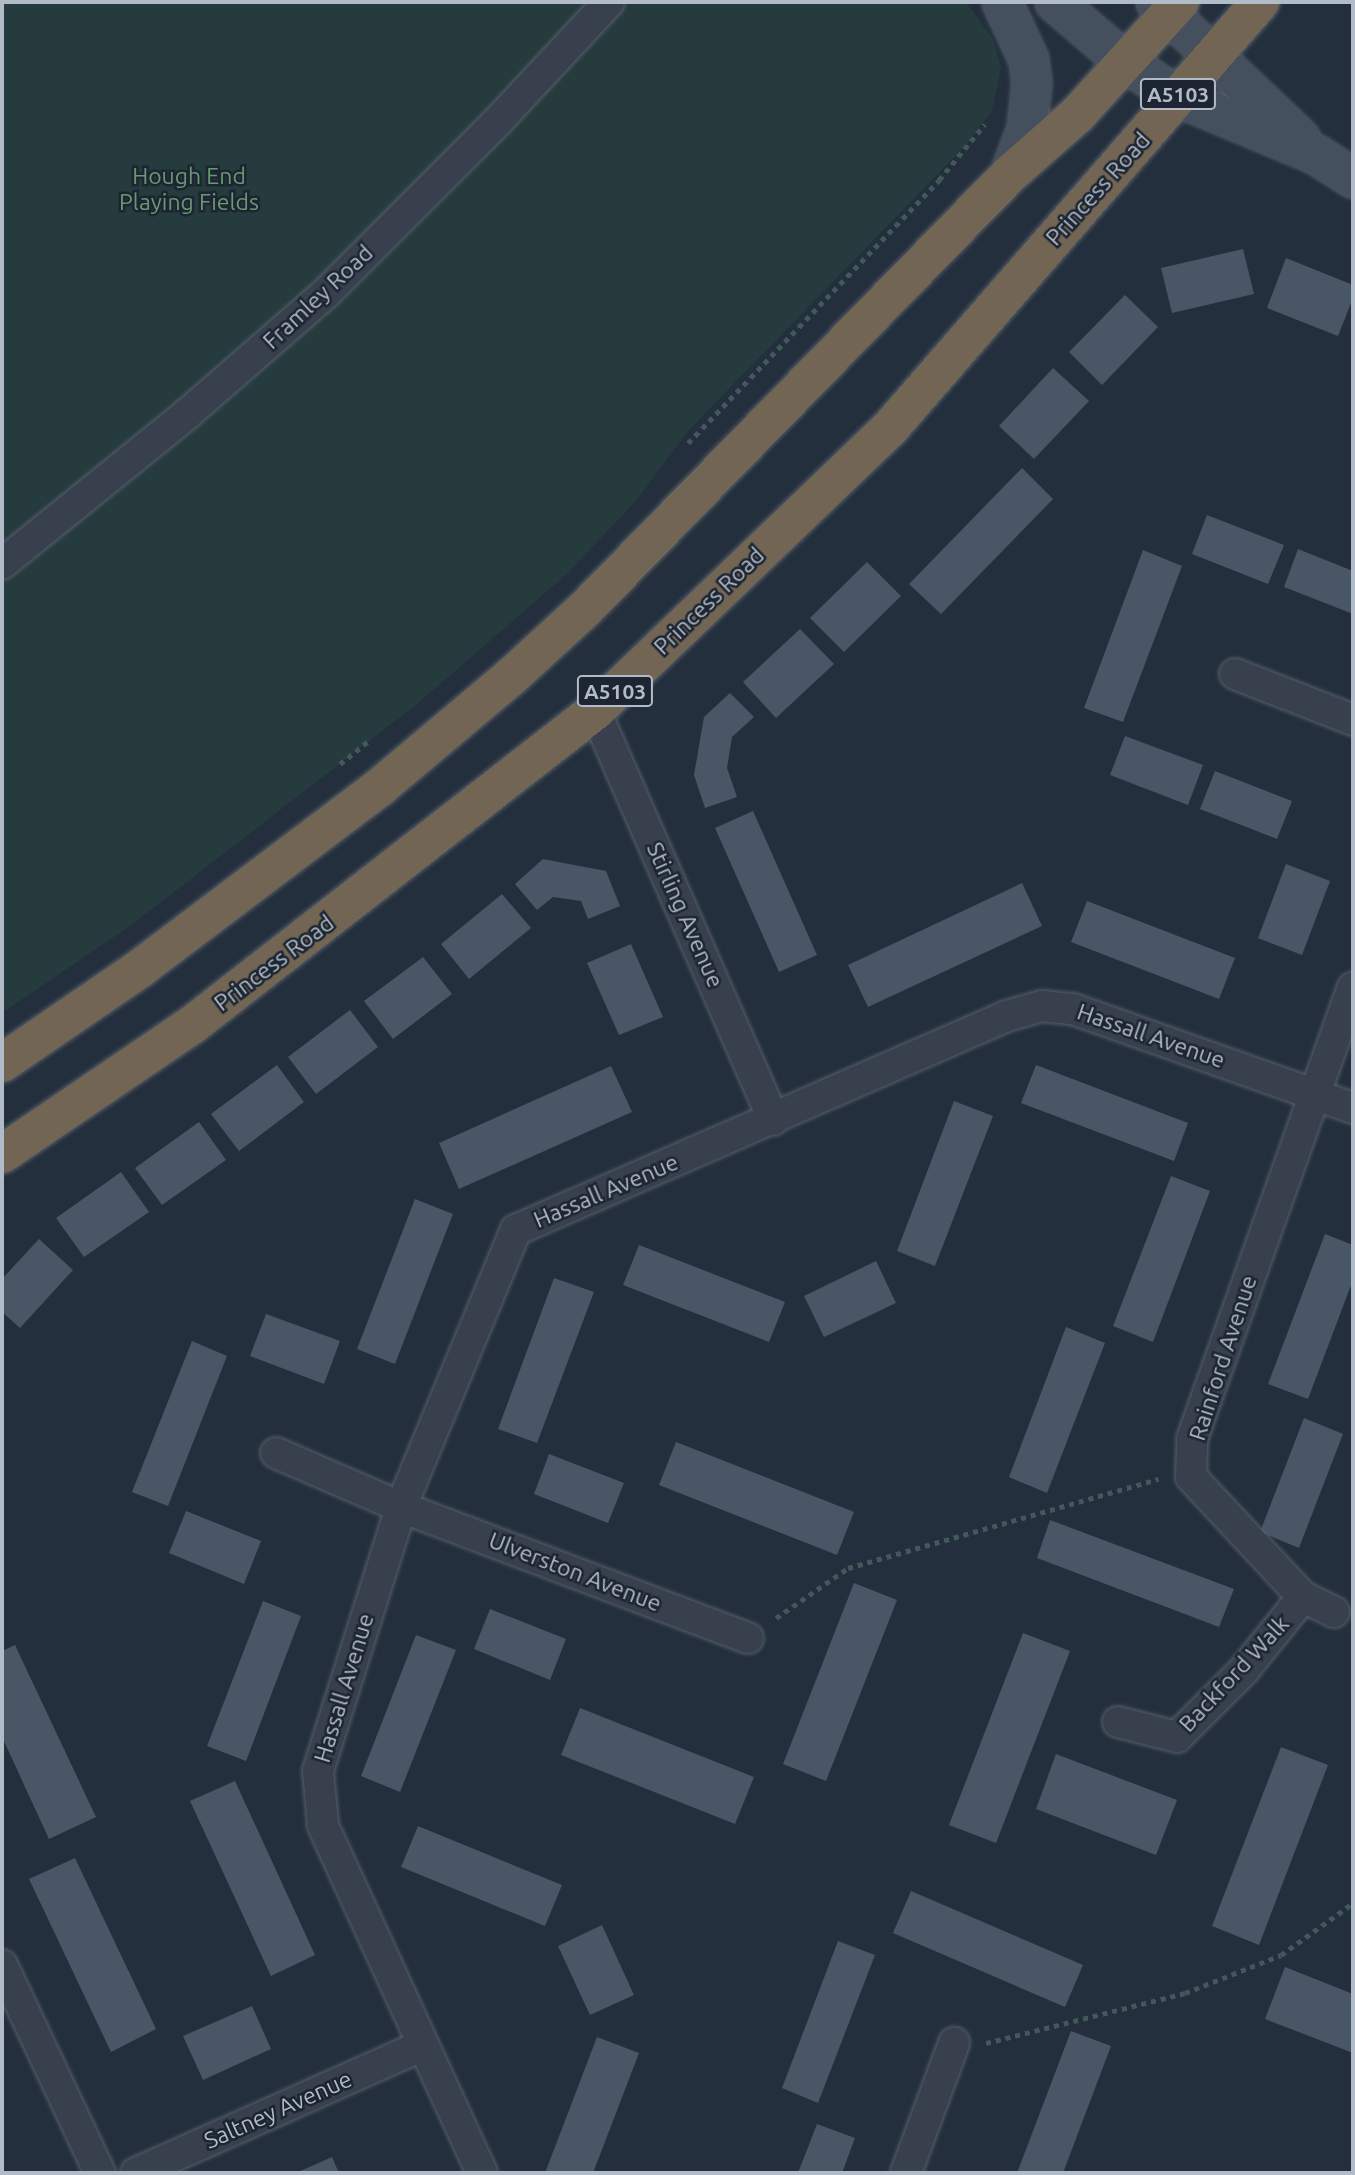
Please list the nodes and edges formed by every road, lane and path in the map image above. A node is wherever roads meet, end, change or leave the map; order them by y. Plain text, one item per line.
1 (608, 2) edge
2 (1002, 2) edge
3 (1055, 2) edge
4 (1260, 2) edge
5 (1168, 6) edge
6 (1212, 53) junction
7 (1124, 61) junction
8 (1176, 96) junction
9 (994, 113) dead end
10 (1317, 155) junction
11 (1010, 174) junction
12 (1353, 178) edge
13 (686, 446) dead end
14 (2, 564) edge
15 (1235, 674) dead end
16 (595, 711) junction
17 (1353, 720) edge
18 (377, 734) dead end
19 (333, 769) dead end
20 (1353, 988) edge
21 (2, 1063) edge
22 (1314, 1092) junction
23 (1353, 1108) edge
24 (774, 1120) junction
25 (2, 1154) edge
26 (276, 1453) dead end
27 (1191, 1477) junction
28 (401, 1507) junction
29 (1303, 1597) junction
30 (1334, 1612) dead end
31 (748, 1638) joint
32 (1118, 1722) dead end
33 (1353, 1903) edge
34 (2, 1965) edge
35 (954, 2043) joint
36 (421, 2046) junction
37 (100, 2173) edge
38 (136, 2173) edge
39 (482, 2173) edge
40 (906, 2173) edge

1 - 14 street, Framley Road
2 - 11 street
3 - 7 street
4 - 6 highway, Princess Road / A5103
5 - 6 street
5 - 7 highway, A5103
6 - 8 highway, Princess Road / A5103
6 - 10 street
7 - 8 street
7 - 11 highway, A5103
8 - 10 street
8 - 16 highway, Princess Road / A5103
9 - 13 path
10 - 12 street
11 - 21 highway, A5103
15 - 17 street
16 - 24 street, Stirling Avenue
16 - 25 highway, Princess Road / A5103
18 - 19 path
20 - 22 street, Rainford Avenue
22 - 23 street, Hassall Avenue
22 - 24 street, Hassall Avenue
22 - 27 street, Rainford Avenue
24 - 28 street, Hassall Avenue
26 - 28 street, Ulverston Avenue
27 - 29 street
27 - 31 path
28 - 31 street, Ulverston Avenue
28 - 36 street, Hassall Avenue
29 - 30 street
29 - 32 street, Backford Walk
33 - 35 path
34 - 37 street
35 - 40 street
36 - 38 street, Saltney Avenue
36 - 39 street, Hassall Avenue

